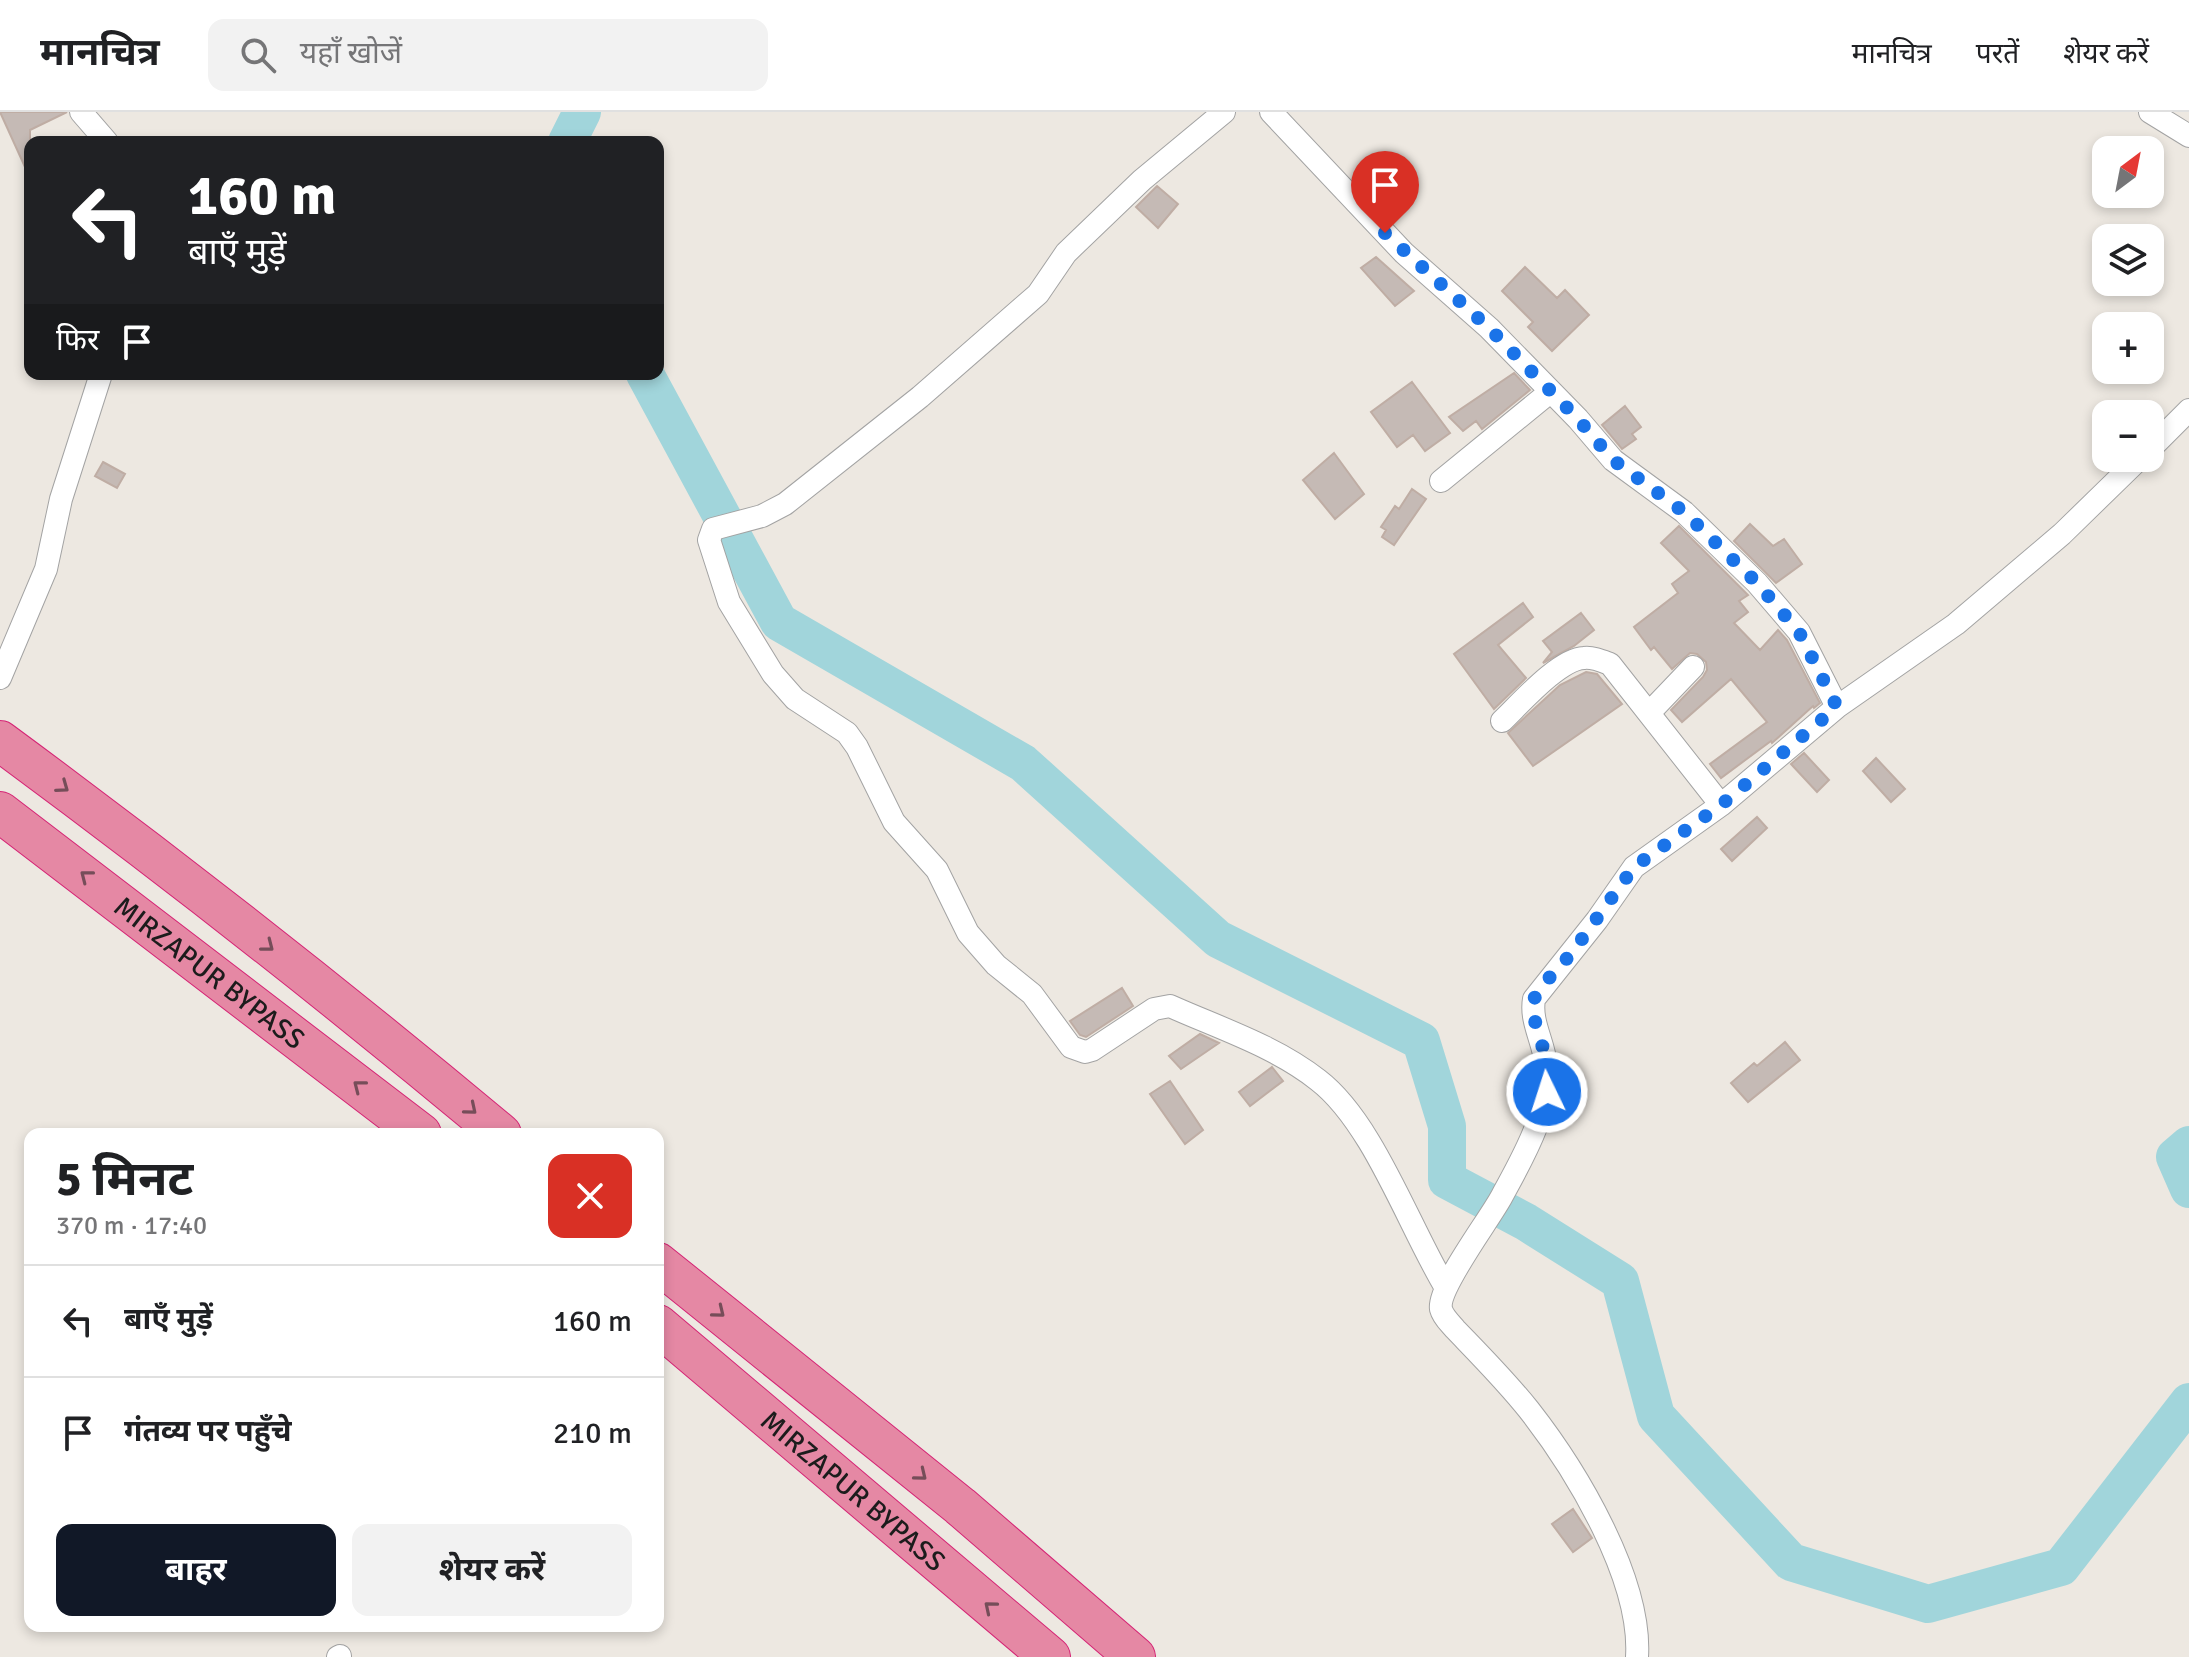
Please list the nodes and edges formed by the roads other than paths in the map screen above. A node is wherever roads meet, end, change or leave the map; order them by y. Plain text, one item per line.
1 (81, 112) edge
2 (1224, 112) edge
3 (1271, 112) edge
4 (2150, 112) edge
5 (102, 136) edge
6 (2189, 136) edge
7 (99, 380) edge
8 (1550, 392) junction
9 (2189, 410) edge
10 (2164, 435) edge
11 (2126, 472) edge
12 (1441, 481) dead end
13 (1693, 667) dead end
14 (0, 678) edge
15 (1837, 707) junction
16 (1650, 712) junction
17 (1502, 721) dead end
18 (0, 741) edge
19 (1721, 805) junction
20 (0, 812) edge
21 (413, 1128) edge
22 (494, 1128) edge
23 (664, 1268) edge
24 (1446, 1288) junction
25 (664, 1330) edge
26 (1050, 1657) edge
27 (1135, 1657) edge
28 (1637, 1657) edge

1 - 5 street
2 - 24 street
3 - 8 street
4 - 6 street
7 - 14 street
8 - 12 street
8 - 15 street
9 - 10 street
11 - 15 street
13 - 16 street
15 - 19 street
16 - 17 street
16 - 19 street
18 -> 22 highway
19 - 24 street
21 -> 20 highway, MIRZAPUR BYPASS
23 -> 27 highway
24 - 28 street
26 -> 25 highway, MIRZAPUR BYPASS

